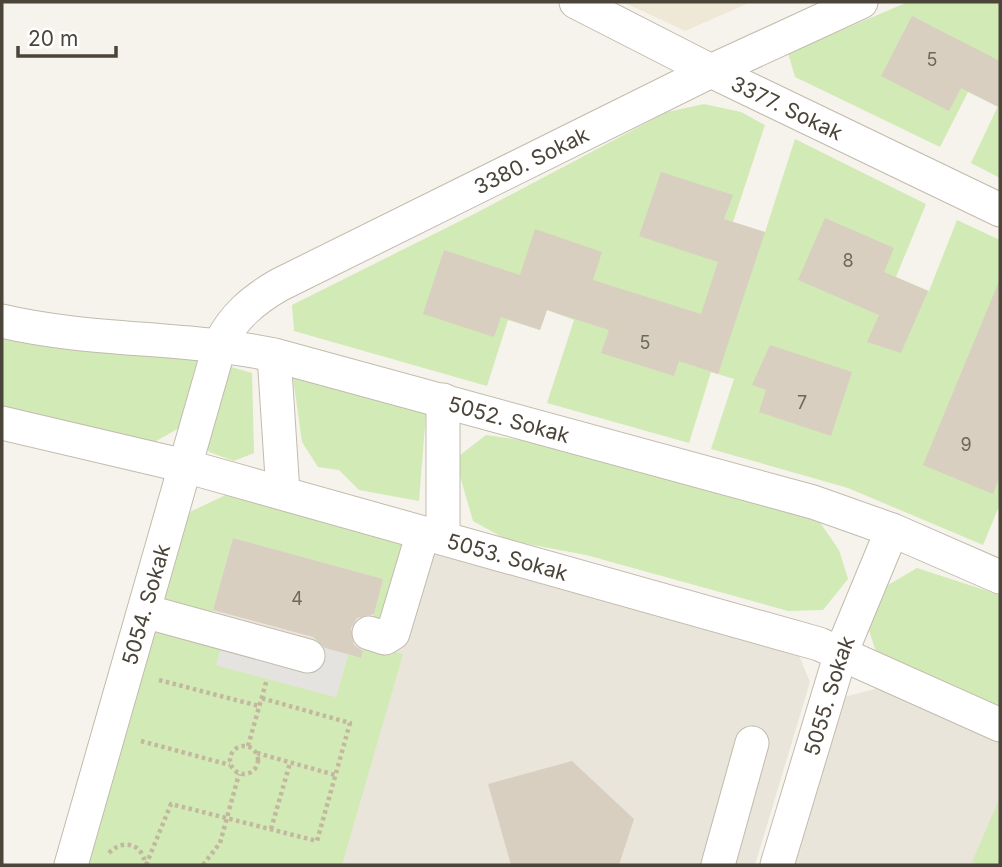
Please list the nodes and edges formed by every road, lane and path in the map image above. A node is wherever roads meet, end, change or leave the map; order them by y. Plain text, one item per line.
1 (576, 2) edge
2 (861, 2) edge
3 (711, 71) junction
4 (1000, 210) edge
5 (2, 321) edge
6 (220, 344) junction
7 (274, 355) junction
8 (443, 400) junction
9 (2, 423) edge
10 (185, 466) junction
11 (283, 493) junction
12 (892, 530) junction
13 (433, 536) junction
14 (1000, 577) edge
15 (144, 611) junction
16 (369, 633) dead end
17 (276, 648) junction
18 (841, 653) junction
19 (309, 656) dead end
20 (156, 691) dead end
21 (261, 698) junction
22 (259, 706) junction
23 (1000, 725) edge
24 (145, 729) dead end
25 (752, 743) dead end
26 (248, 746) junction
27 (256, 752) junction
28 (290, 762) junction
29 (230, 765) junction
30 (239, 774) junction
31 (335, 775) junction
32 (227, 818) junction
33 (271, 829) junction
34 (106, 862) dead end
35 (71, 865) edge
36 (146, 865) edge
37 (203, 865) edge
38 (718, 865) edge
39 (777, 865) edge

1 - 3 street, 3377. Sokak
2 - 3 street, 3380. Sokak
3 - 4 street, 3377. Sokak
3 - 6 street, 3380. Sokak
5 - 6 street, 5052. Sokak
6 - 7 street, 5052. Sokak
6 - 10 street, 5054. Sokak
7 - 8 street, 5052. Sokak
7 - 11 street
8 - 12 street, 5052. Sokak
8 - 13 street
9 - 10 street, 5053. Sokak
10 - 11 street, 5053. Sokak
10 - 15 street, 5054. Sokak
11 - 13 street, 5053. Sokak
12 - 14 street, 5052. Sokak
12 - 18 street, 5055. Sokak
13 - 16 street
13 - 18 street, 5053. Sokak
15 - 17 street
15 - 35 street, 5054. Sokak
17 - 19 street
17 - 21 path
18 - 23 street, 5053. Sokak
18 - 39 street, 5055. Sokak
20 - 22 path
21 - 22 path
21 - 31 path
22 - 26 path
24 - 29 path
25 - 38 street
26 - 27 path
26 - 29 path
27 - 28 path
27 - 30 path
28 - 31 path
28 - 33 path
29 - 30 path
30 - 32 path
31 - 33 path
32 - 33 path
32 - 36 path
32 - 37 path
34 - 36 path

